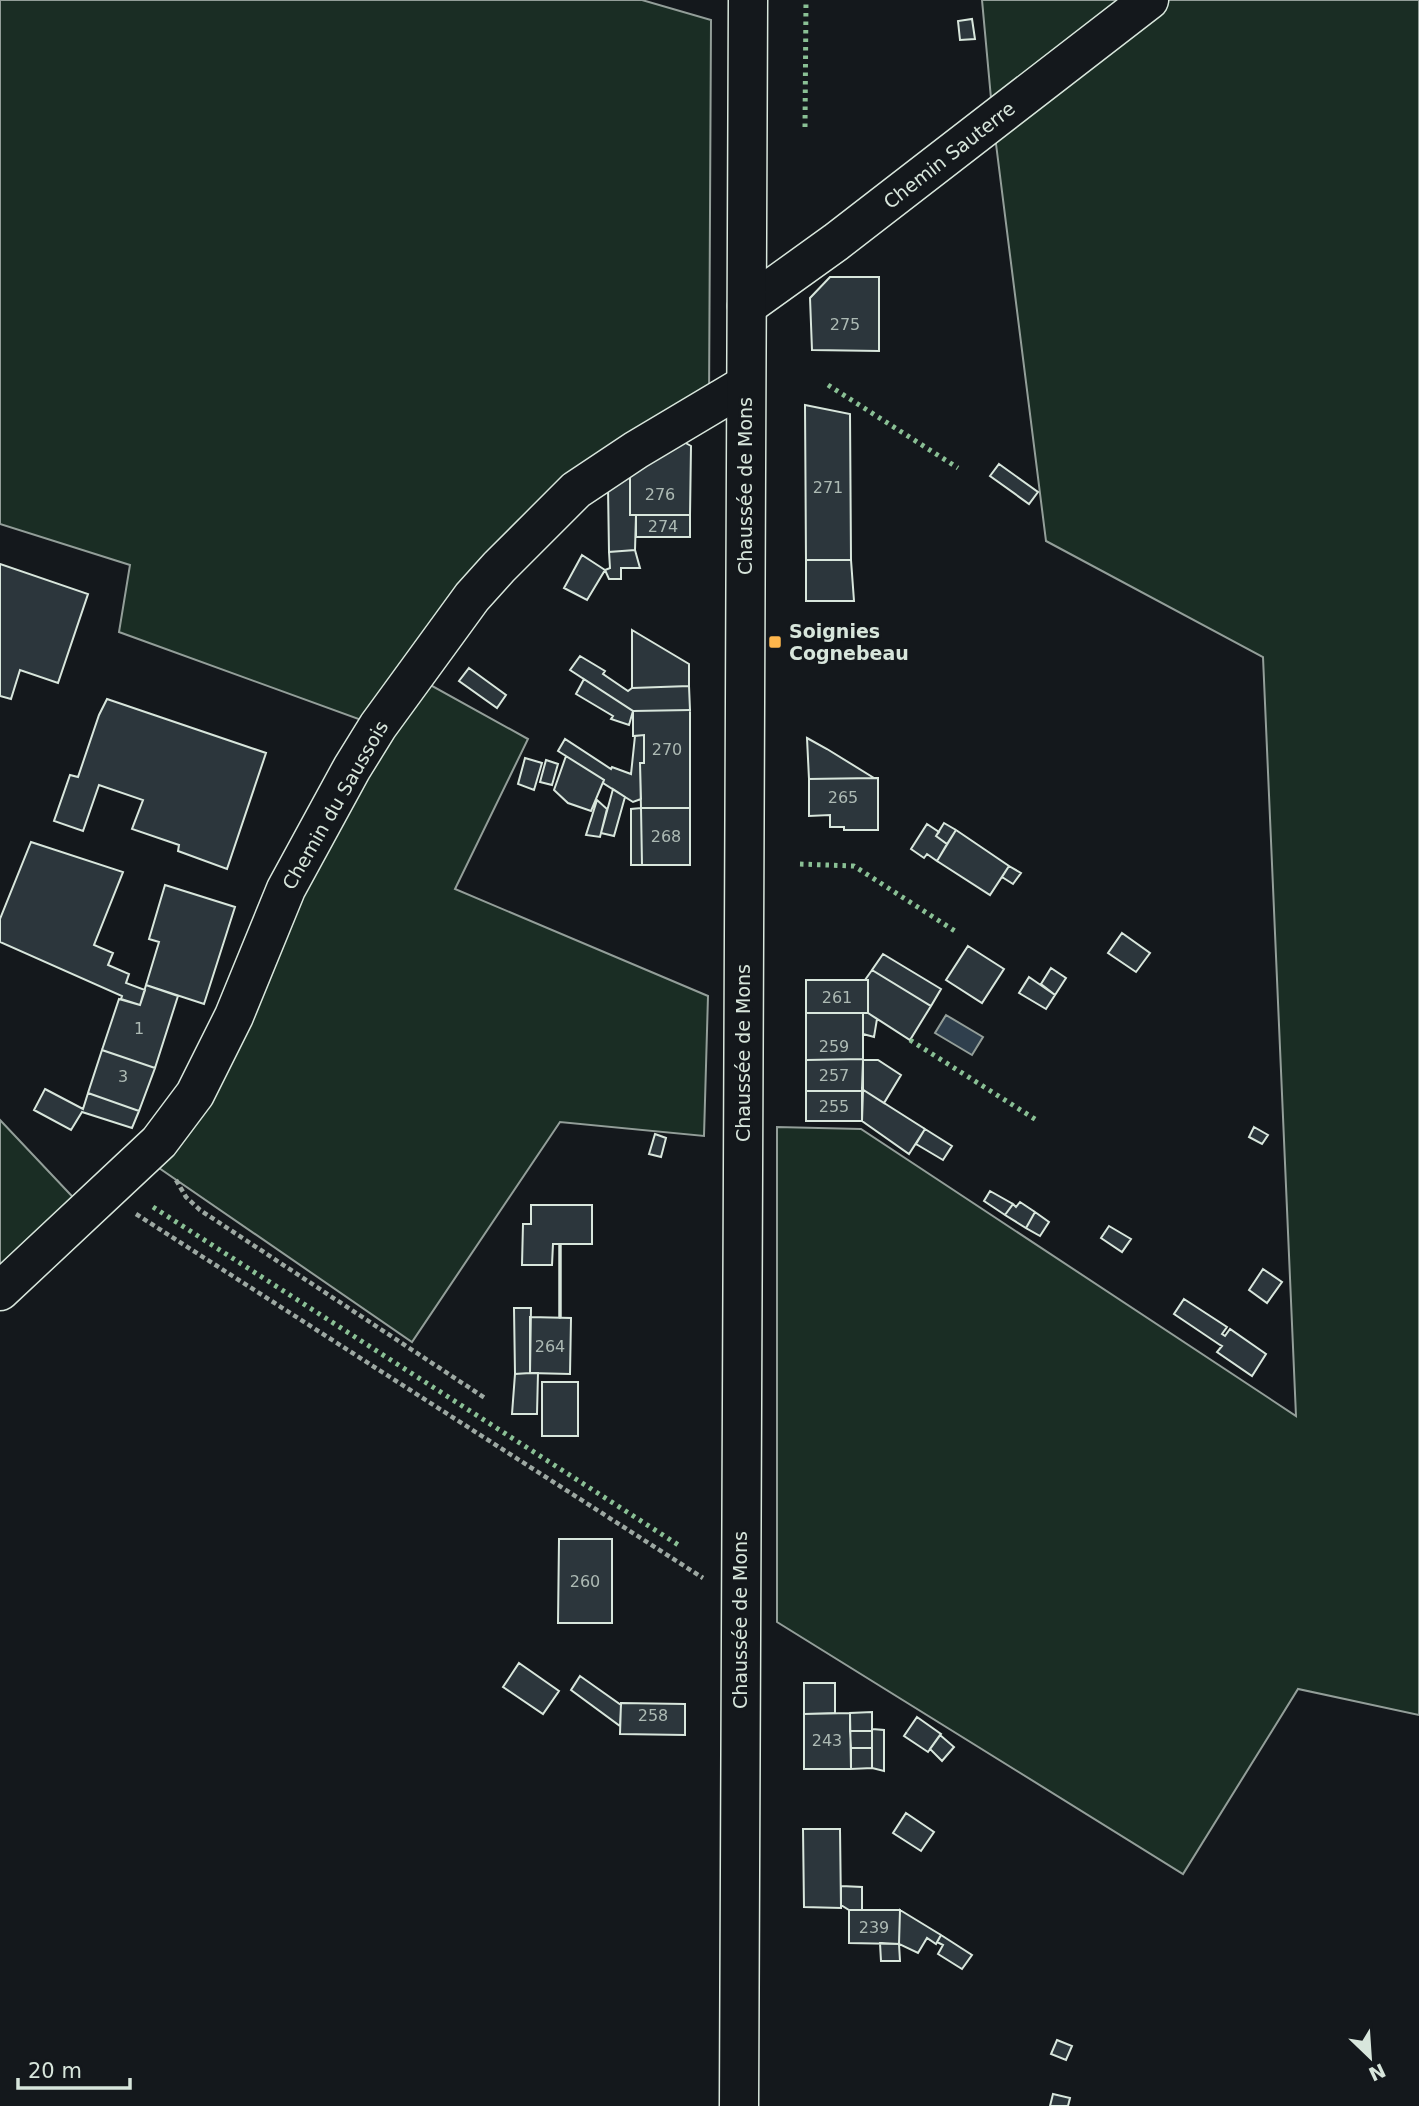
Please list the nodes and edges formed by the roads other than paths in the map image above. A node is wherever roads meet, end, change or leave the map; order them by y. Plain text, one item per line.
1 (748, 0) edge
2 (1149, 0) edge
3 (747, 306) junction
4 (745, 385) junction
5 (0, 1291) edge
6 (739, 2106) edge

1 - 3 main road, Chaussée de Mons
2 - 3 main road, Chemin Sauterre
3 - 4 main road, Chaussée de Mons
4 - 5 main road, Chemin du Saussois
4 - 6 main road, Chaussée de Mons

